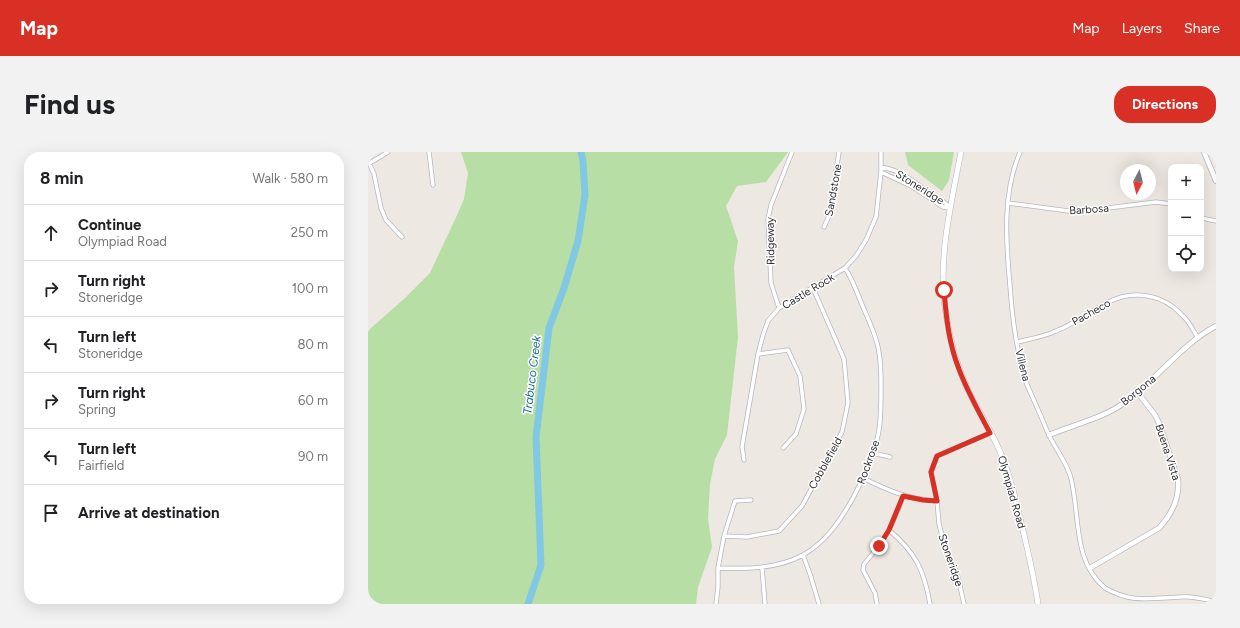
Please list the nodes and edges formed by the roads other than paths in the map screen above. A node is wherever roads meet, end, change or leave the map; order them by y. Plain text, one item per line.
1 (388, 152) edge
2 (429, 152) edge
3 (792, 152) edge
4 (839, 152) edge
5 (881, 152) edge
6 (961, 152) edge
7 (1020, 152) edge
8 (1204, 152) edge
9 (368, 164) edge
10 (881, 170) junction
11 (896, 171) junction
12 (894, 178) junction
13 (1216, 181) edge
14 (433, 185) dead end
15 (935, 197) junction
16 (933, 201) junction
17 (1008, 203) junction
18 (1168, 204) edge
19 (950, 208) junction
20 (1204, 218) edge
21 (1216, 221) edge
22 (824, 227) dead end
23 (402, 237) dead end
24 (845, 268) junction
25 (813, 288) junction
26 (779, 308) junction
27 (1216, 326) edge
28 (1198, 338) junction
29 (1017, 342) junction
30 (758, 354) junction
31 (1138, 393) junction
32 (990, 433) junction
33 (1049, 435) junction
34 (783, 448) dead end
35 (873, 453) junction
36 (890, 457) dead end
37 (744, 460) dead end
38 (864, 478) junction
39 (903, 496) junction
40 (752, 500) dead end
41 (937, 501) junction
42 (889, 530) junction
43 (724, 536) junction
44 (803, 555) junction
45 (718, 568) junction
46 (762, 568) junction
47 (1090, 568) junction
48 (1216, 602) edge
49 (716, 604) edge
50 (765, 604) edge
51 (819, 604) edge
52 (877, 604) edge
53 (930, 604) edge
54 (964, 604) edge
55 (1038, 604) edge

1 - 9 street
2 - 14 street
3 - 26 street, Ridgeway
4 - 22 street, Sandstone
5 - 10 street, Castle Rock
6 - 19 main road, Olympiad Road
7 - 17 street, Villena
8 - 13 street
9 - 23 street
10 - 11 street, Stoneridge
10 - 12 street, Stoneridge
10 - 24 street, Castle Rock
11 - 12 street
11 - 15 street, Stoneridge
12 - 16 street, Stoneridge
15 - 16 street
15 - 19 street, Stoneridge
16 - 19 street, Stoneridge
17 - 18 street, Barbosa
17 - 29 street, Villena
19 - 32 main road, Olympiad Road
20 - 21 street
24 - 25 street, Castle Rock
24 - 35 street, Rockrose
25 - 26 street, Castle Rock
25 - 43 street, Cobblefield
26 - 30 street, Castle Rock
27 - 28 street, Borgona
28 - 29 street, Pacheco
28 - 31 street, Borgona
29 - 33 street, Villena
30 - 34 street
30 - 37 street, Castle Rock
31 - 33 street, Borgona
31 - 47 street, Buena Vista
32 - 41 street, Stoneridge
32 - 55 main road, Olympiad Road
33 - 47 street, Villena
35 - 36 street
35 - 38 street, Rockrose
38 - 39 street
38 - 44 street, Rockrose
39 - 41 street
39 - 42 street
40 - 43 street
41 - 54 street, Stoneridge
42 - 52 street
42 - 53 street
43 - 45 street
44 - 46 street, Rockrose
44 - 51 street
45 - 46 street, Rockrose
45 - 49 street
46 - 50 street
47 - 48 street, Villena

